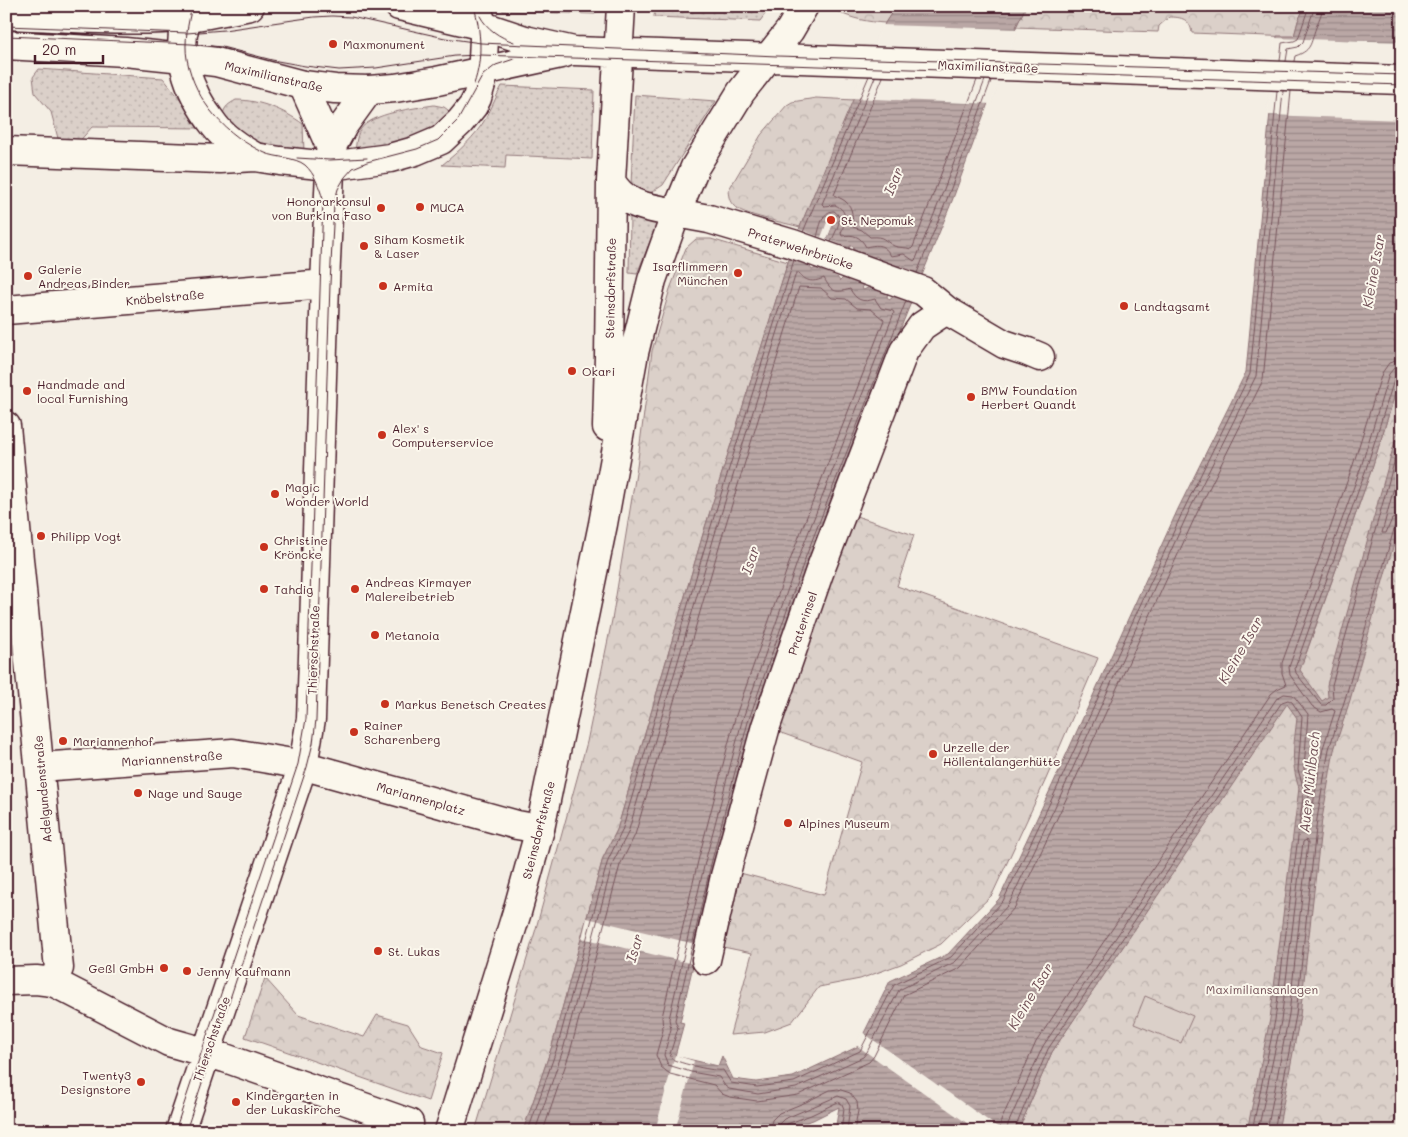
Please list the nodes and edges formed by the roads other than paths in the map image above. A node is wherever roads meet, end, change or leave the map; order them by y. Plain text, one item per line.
1 (250, 6) edge
2 (399, 6) edge
3 (621, 6) edge
4 (804, 6) edge
5 (190, 12) edge
6 (6, 15) edge
7 (480, 16) edge
8 (6, 45) edge
9 (574, 51) junction
10 (618, 53) junction
11 (770, 57) junction
12 (183, 58) junction
13 (484, 70) junction
14 (1402, 80) edge
15 (303, 85) junction
16 (369, 90) junction
17 (6, 150) edge
18 (255, 156) junction
19 (330, 157) junction
20 (611, 181) junction
21 (676, 213) junction
22 (325, 284) junction
23 (6, 310) edge
24 (946, 310) junction
25 (1040, 357) dead end
26 (6, 426) edge
27 (603, 524) junction
28 (303, 765) junction
29 (40, 767) junction
30 (540, 829) junction
31 (706, 960) dead end
32 (6, 982) edge
33 (53, 982) junction
34 (206, 1053) junction
35 (409, 1123) dead end
36 (180, 1131) edge
37 (449, 1131) edge

1 - 5 main road
2 - 7 main road, Maximilianstraße
3 - 10 main road, Steinsdorfstraße
4 - 11 main road, Steinsdorfstraße
5 - 6 main road
5 - 12 main road
7 - 9 main road, Maximilianstraße
7 - 13 main road
8 - 12 main road, Maximilianstraße
9 - 10 main road, Maximilianstraße
9 - 13 main road, Maximilianstraße
10 - 11 main road, Maximilianstraße
10 - 20 main road, Steinsdorfstraße
11 - 14 main road, Maximilianstraße
11 - 21 main road, Steinsdorfstraße
12 - 15 main road, Maximilianstraße
12 - 18 main road
13 - 16 main road, Maximilianstraße
13 - 19 main road
15 - 16 main road, Maximilianstraße
15 - 19 main road, Thierschstraße
16 - 19 main road, Thierschstraße
17 - 18 main road
18 - 19 main road
19 - 22 main road, Thierschstraße
20 - 21 main road, Praterwehrbrücke
20 - 27 main road, Steinsdorfstraße
21 - 24 main road, Praterwehrbrücke
21 - 27 main road, Steinsdorfstraße
22 - 23 main road, Knöbelstraße
22 - 28 main road, Thierschstraße
24 - 25 main road
24 - 31 main road, Praterinsel
26 - 29 main road, Adelgundenstraße
27 - 30 main road, Steinsdorfstraße
28 - 29 main road, Mariannenstraße
28 - 30 main road, Mariannenplatz
28 - 34 main road, Thierschstraße
29 - 33 main road, Adelgundenstraße
30 - 37 main road, Steinsdorfstraße
32 - 33 main road
33 - 34 main road
34 - 35 main road
34 - 36 main road, Thierschstraße

